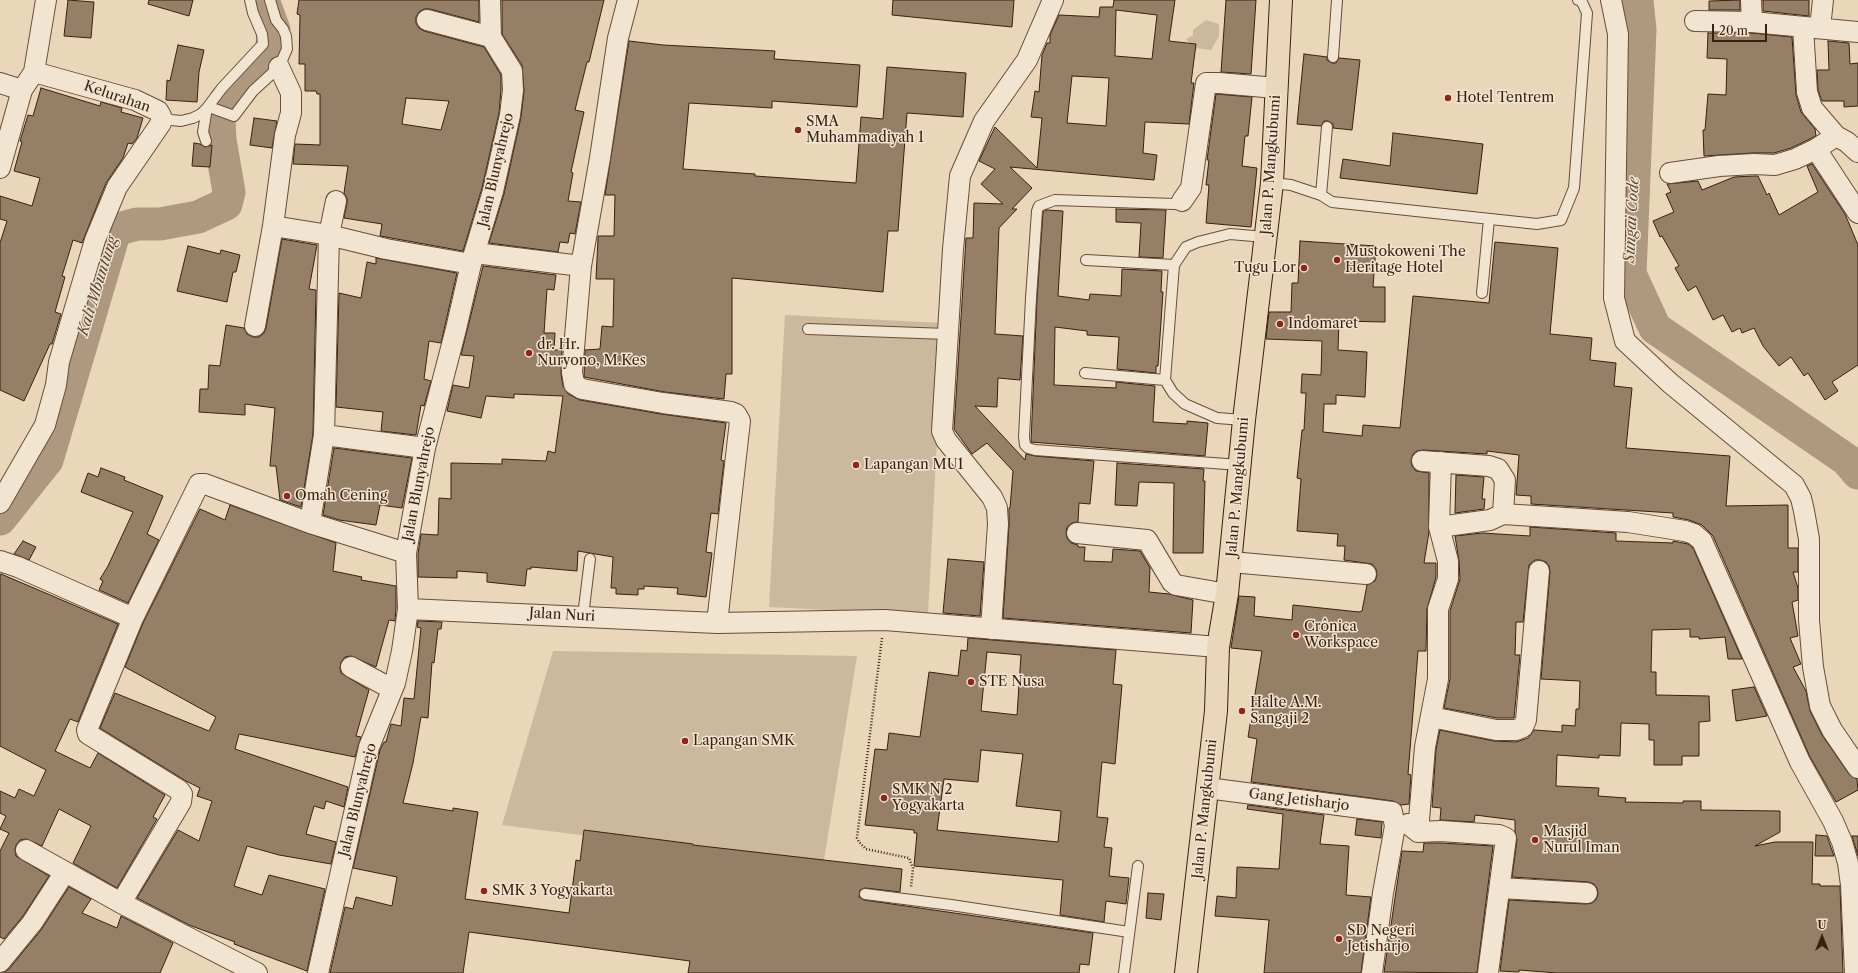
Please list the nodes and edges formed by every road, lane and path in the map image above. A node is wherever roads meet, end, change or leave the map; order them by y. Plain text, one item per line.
1 (46, 0) edge
2 (250, 0) edge
3 (270, 0) edge
4 (490, 0) edge
5 (628, 0) edge
6 (1053, 0) edge
7 (1281, 0) edge
8 (1337, 0) edge
9 (1578, 0) edge
10 (1611, 0) edge
11 (1751, 0) edge
12 (1823, 0) edge
13 (427, 20) dead end
14 (1695, 21) dead end
15 (1752, 22) junction
16 (1812, 27) junction
17 (1858, 32) edge
18 (491, 37) junction
19 (1333, 57) dead end
20 (279, 67) junction
21 (34, 72) junction
22 (0, 83) edge
23 (1276, 88) junction
24 (22, 90) junction
25 (209, 108) junction
26 (161, 116) junction
27 (1327, 127) dead end
28 (1836, 136) junction
29 (206, 141) dead end
30 (1816, 149) junction
31 (1858, 152) edge
32 (0, 168) edge
33 (1670, 173) dead end
34 (1272, 183) junction
35 (1320, 195) junction
36 (336, 201) dead end
37 (1182, 201) joint
38 (1858, 213) edge
39 (1489, 219) junction
40 (273, 226) junction
41 (329, 235) junction
42 (1265, 237) junction
43 (473, 258) junction
44 (1086, 260) dead end
45 (1174, 265) junction
46 (581, 266) junction
47 (1482, 293) dead end
48 (255, 326) dead end
49 (808, 329) dead end
50 (947, 334) junction
51 (1085, 373) dead end
52 (1164, 380) junction
53 (1244, 420) junction
54 (324, 435) junction
55 (425, 448) junction
56 (1422, 461) dead end
57 (1441, 462) junction
58 (1240, 465) junction
59 (0, 503) edge
60 (1503, 514) junction
61 (310, 523) junction
62 (1439, 527) junction
63 (1077, 533) dead end
64 (406, 553) junction
65 (590, 559) dead end
66 (1231, 562) junction
67 (9, 564) edge
68 (1539, 571) dead end
69 (1366, 574) dead end
70 (1227, 594) junction
71 (408, 609) junction
72 (583, 616) junction
73 (133, 618) junction
74 (885, 620) junction
75 (717, 623) junction
76 (992, 629) junction
77 (1218, 647) junction
78 (350, 667) dead end
79 (392, 689) junction
80 (1431, 717) junction
81 (1858, 768) edge
82 (1207, 788) junction
83 (1392, 812) junction
84 (1418, 832) junction
85 (26, 850) dead end
86 (1138, 866) dead end
87 (65, 872) junction
88 (1500, 888) junction
89 (1587, 893) dead end
90 (865, 894) dead end
91 (910, 899) junction
92 (121, 903) junction
93 (1129, 932) junction
94 (0, 962) edge
95 (1856, 969) edge
96 (257, 973) edge
97 (318, 973) edge
98 (1124, 973) edge
99 (1186, 973) edge
100 (1372, 973) edge
101 (1488, 973) edge

1 - 21 street
2 - 25 lane
3 - 20 lane
4 - 18 street
5 - 46 street
6 - 50 street
7 - 23 main road, Jalan P. Mangkubumi
8 - 19 lane
9 - 39 lane
10 - 81 street
11 - 15 street
12 - 16 street
13 - 18 street
14 - 15 street
15 - 16 street
16 - 17 street
16 - 28 street
18 - 43 street, Jalan Blunyahrejo
20 - 25 lane
20 - 40 street
21 - 24 street
21 - 26 street, Kelurahan
22 - 24 street
23 - 34 main road, Jalan P. Mangkubumi
23 - 37 street
24 - 32 street
25 - 26 lane
25 - 29 lane
26 - 59 street, Kelurahan
27 - 35 lane
28 - 30 street
28 - 31 street
30 - 33 street
30 - 38 street
34 - 35 lane
34 - 42 main road, Jalan P. Mangkubumi
35 - 39 lane
36 - 41 street
37 - 58 lane
39 - 47 lane
40 - 41 street
40 - 48 street
41 - 43 street
41 - 54 street
42 - 45 lane
42 - 53 main road, Jalan P. Mangkubumi
43 - 46 street
43 - 55 street, Jalan Blunyahrejo
44 - 45 lane
45 - 52 lane
46 - 75 street
49 - 50 lane
50 - 76 street
51 - 52 lane
52 - 53 lane
53 - 58 main road, Jalan P. Mangkubumi
54 - 55 street
54 - 61 street
55 - 64 street, Jalan Blunyahrejo
56 - 57 street
57 - 60 street
57 - 62 street
58 - 66 main road, Jalan P. Mangkubumi
60 - 62 street
60 - 95 street
61 - 64 street
61 - 73 street
62 - 80 street
63 - 70 street
64 - 71 street, Jalan Blunyahrejo
65 - 72 lane
66 - 69 street
66 - 70 main road, Jalan P. Mangkubumi
67 - 73 street
68 - 80 street
70 - 77 main road, Jalan P. Mangkubumi
71 - 72 street, Jalan Nuri
71 - 79 street, Jalan Blunyahrejo
72 - 75 street, Jalan Nuri
73 - 92 street
74 - 75 street, Jalan Nuri
74 - 76 street, Jalan Nuri
74 - 91 path
76 - 77 street, Jalan Nuri
77 - 82 main road, Jalan P. Mangkubumi
78 - 79 street
79 - 97 street, Jalan Blunyahrejo
80 - 84 street
82 - 83 street, Gang Jetisharjo
82 - 99 main road, Jalan P. Mangkubumi
83 - 84 street
83 - 100 street
84 - 88 street
85 - 87 street
86 - 93 lane
87 - 92 street
87 - 94 street
88 - 89 street
88 - 101 street
90 - 91 lane
91 - 93 lane
92 - 96 street
93 - 98 lane

